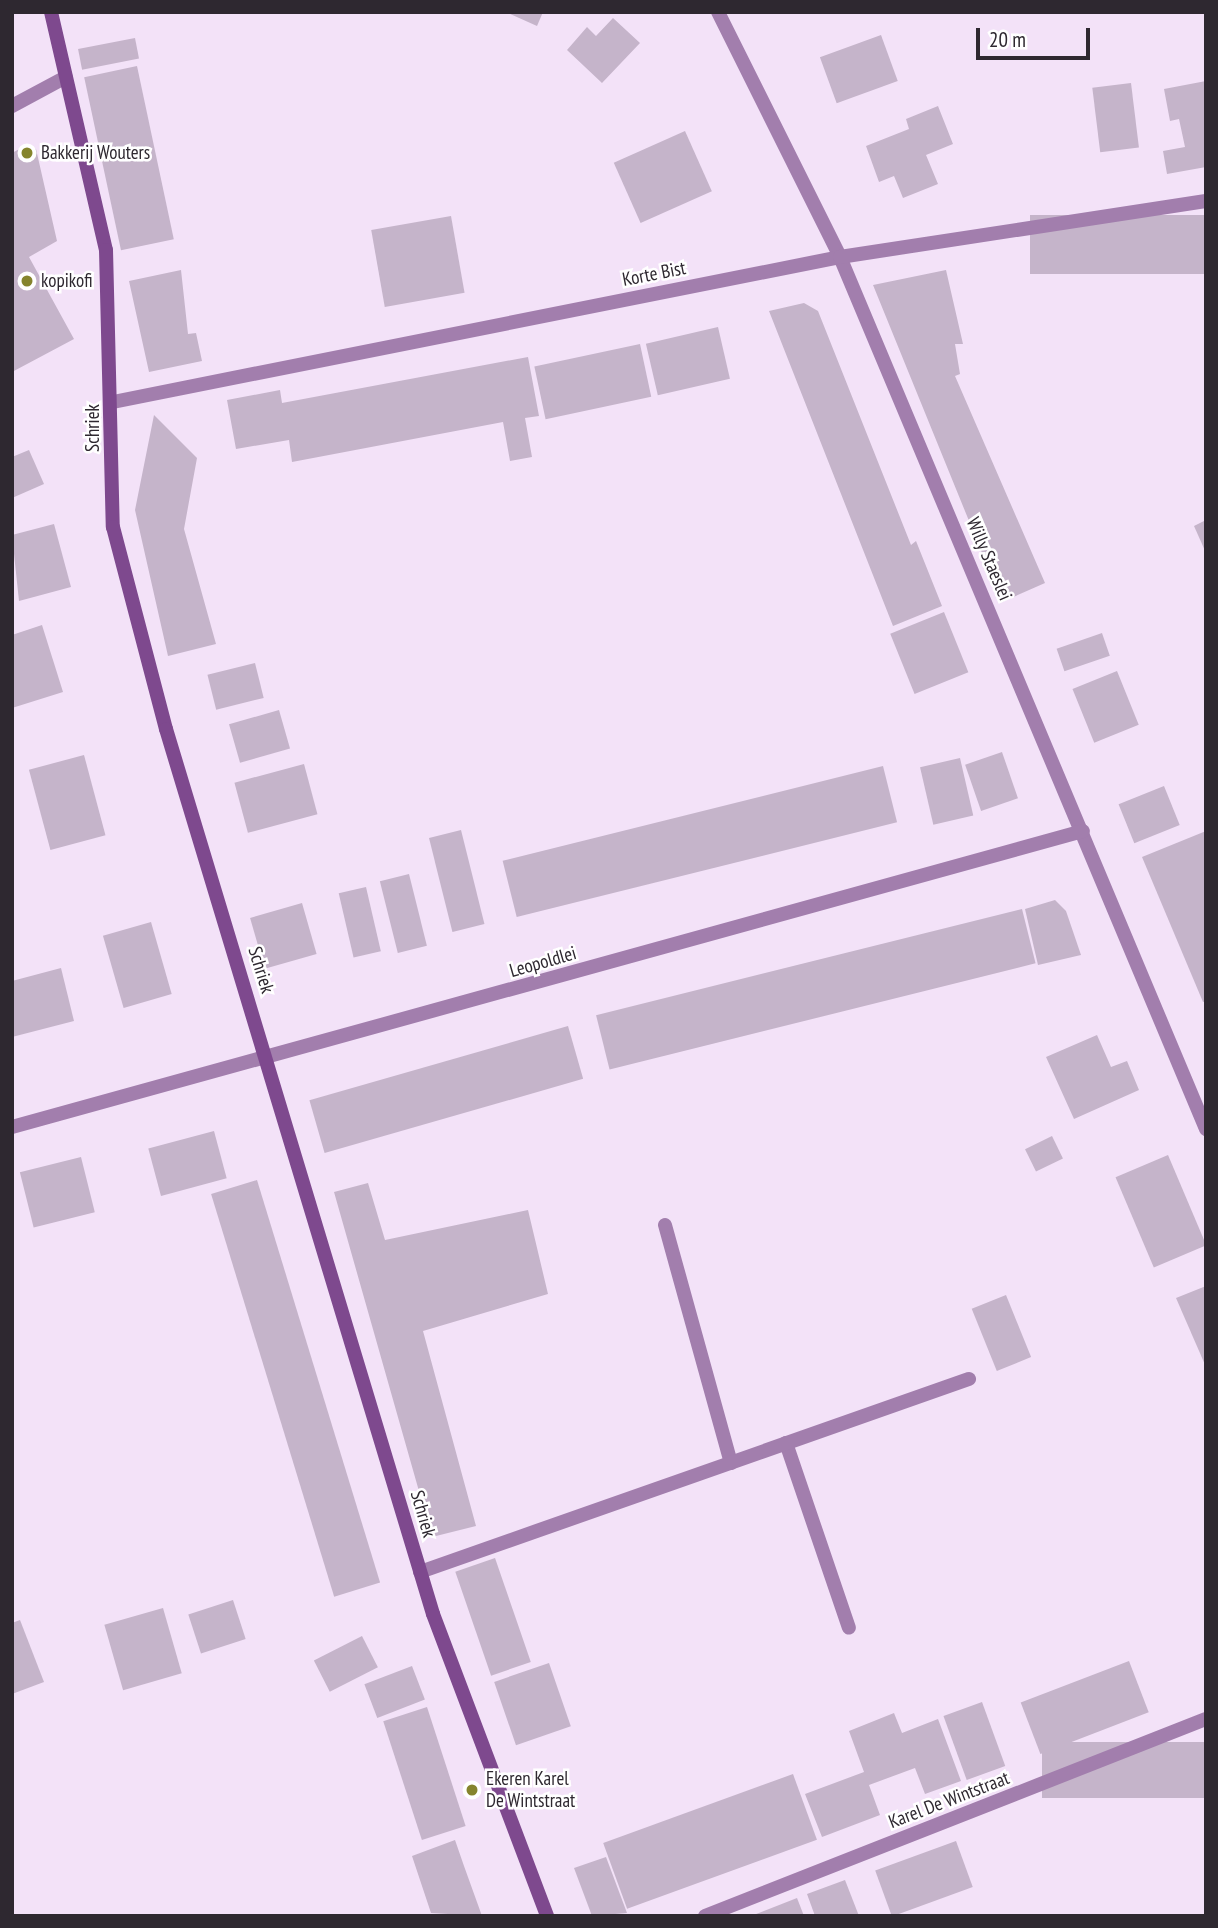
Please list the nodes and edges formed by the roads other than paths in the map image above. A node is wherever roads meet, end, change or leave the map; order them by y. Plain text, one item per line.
1 (51, 12) edge
2 (718, 12) edge
3 (66, 78) junction
4 (12, 106) edge
5 (1206, 201) edge
6 (840, 257) junction
7 (113, 402) junction
8 (1083, 831) junction
9 (268, 1059) junction
10 (12, 1127) edge
11 (1206, 1129) edge
12 (665, 1225) dead end
13 (969, 1379) dead end
14 (786, 1443) junction
15 (731, 1463) junction
16 (420, 1572) junction
17 (849, 1628) dead end
18 (1206, 1719) edge
19 (547, 1916) edge
20 (705, 1916) edge

1 - 3 street, Schriek
2 - 6 street, Willy Staeslei
3 - 4 street
3 - 7 street, Schriek
5 - 6 street, Korte Bist
6 - 7 street, Korte Bist
6 - 8 street, Willy Staeslei
7 - 9 street, Schriek
8 - 9 street, Leopoldlei
8 - 11 street, Willy Staeslei
9 - 10 street, Leopoldlei
9 - 16 street, Schriek
12 - 15 street
13 - 14 street
14 - 15 street
14 - 17 street
15 - 16 street
16 - 19 street, Schriek
18 - 20 street, Karel De Wintstraat

